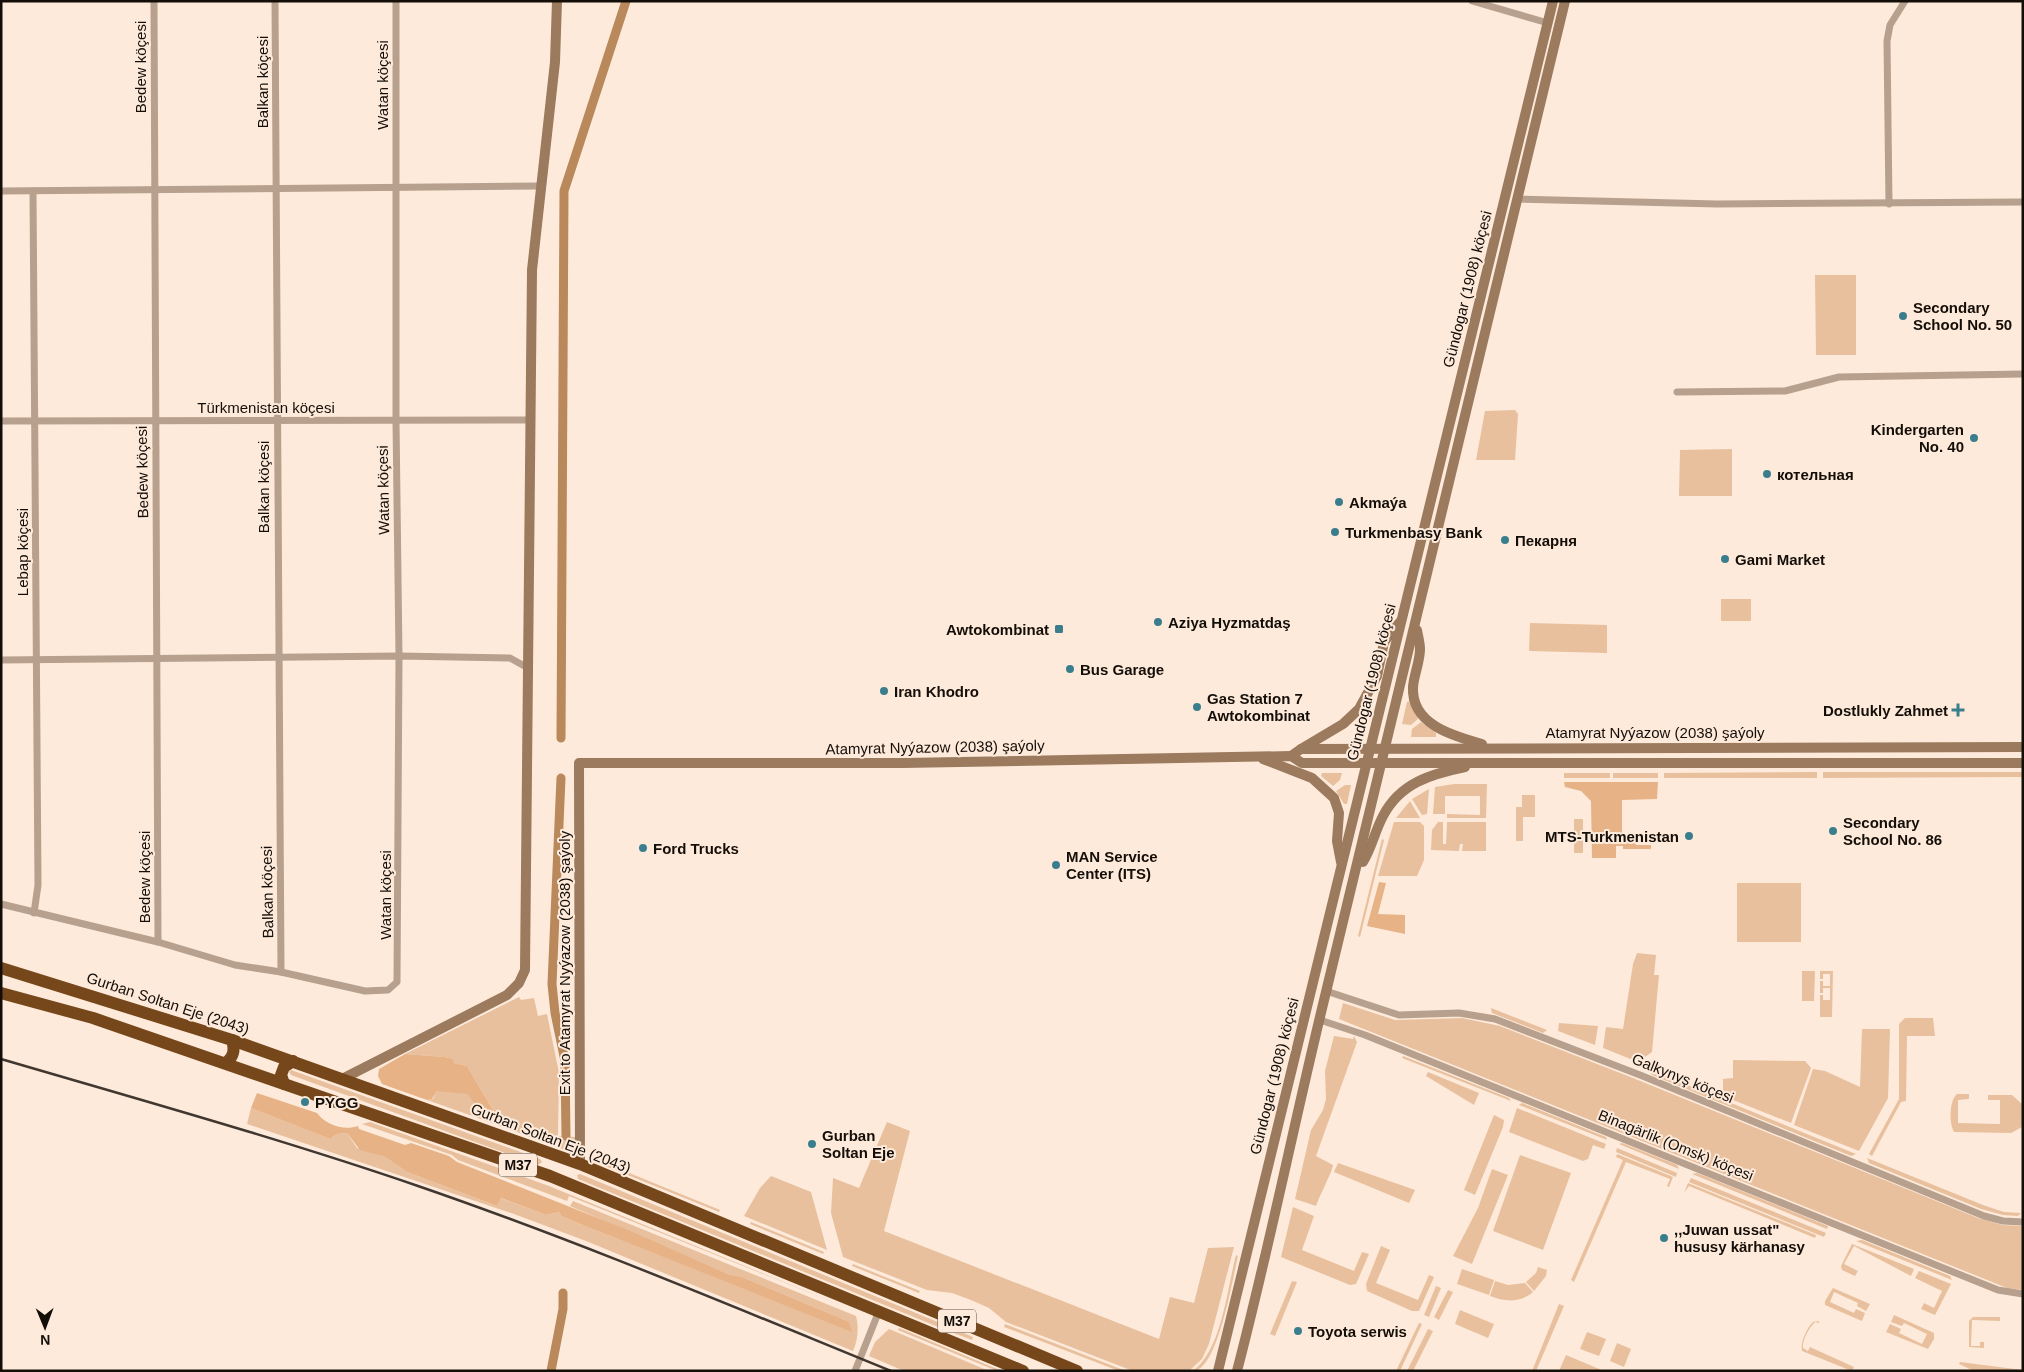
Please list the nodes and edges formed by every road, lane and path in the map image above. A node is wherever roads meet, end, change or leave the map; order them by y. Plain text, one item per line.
1 (154, 1) edge
2 (275, 1) edge
3 (396, 1) edge
4 (557, 1) edge
5 (1472, 1) edge
6 (1553, 1) edge
7 (1566, 1) edge
8 (1905, 1) edge
9 (1548, 23) junction
10 (540, 186) junction
11 (396, 187) junction
12 (155, 188) junction
13 (276, 188) junction
14 (1, 191) edge
15 (33, 191) junction
16 (1505, 197) junction
17 (1517, 199) junction
18 (2023, 202) edge
19 (1889, 204) junction
20 (2023, 374) edge
21 (1677, 392) dead end
22 (530, 420) junction
23 (1, 421) edge
24 (35, 421) junction
25 (155, 421) junction
26 (276, 421) junction
27 (396, 421) junction
28 (1401, 621) junction
29 (1416, 622) junction
30 (399, 656) junction
31 (278, 657) junction
32 (1, 660) edge
33 (36, 660) junction
34 (158, 660) junction
35 (528, 668) junction
36 (2023, 746) edge
37 (1492, 747) junction
38 (1370, 748) junction
39 (1386, 748) junction
40 (1301, 749) junction
41 (1255, 756) junction
42 (1291, 756) junction
43 (2023, 762) edge
44 (579, 763) joint
45 (1367, 763) junction
46 (1383, 763) junction
47 (1491, 763) junction
48 (1342, 864) junction
49 (1358, 869) junction
50 (1, 904) edge
51 (34, 913) junction
52 (158, 942) junction
53 (1, 968) edge
54 (281, 972) junction
55 (1326, 992) junction
56 (1, 993) edge
57 (1304, 1015) junction
58 (1320, 1020) junction
59 (232, 1040) junction
60 (293, 1061) junction
61 (226, 1063) junction
62 (344, 1078) junction
63 (284, 1084) junction
64 (580, 1164) junction
65 (2023, 1222) edge
66 (2023, 1294) edge
67 (878, 1311) junction
68 (1224, 1348) junction
69 (1243, 1351) junction
70 (855, 1371) edge
71 (1023, 1371) edge
72 (1077, 1371) edge
73 (1209, 1371) edge
74 (1218, 1371) edge
75 (1237, 1371) edge
76 (1245, 1371) edge

1 - 12 street, Bedew köçesi
2 - 13 street, Balkan köçesi
3 - 11 street, Watan köçesi
4 - 10 main road
5 - 9 street
6 - 9 main road, Gündogar (1908) köçesi
7 - 17 main road, Gündogar (1908) köçesi
8 - 19 street
9 - 16 main road, Gündogar (1908) köçesi
10 - 11 street
10 - 22 main road
11 - 13 street
11 - 27 street, Watan köçesi
12 - 13 street
12 - 15 street
12 - 25 street, Bedew köçesi
13 - 26 street, Balkan köçesi
14 - 15 street
15 - 24 street, Lebap köçesi
16 - 17 main road
16 - 28 main road, Gündogar (1908) köçesi
17 - 19 street
17 - 29 main road, Gündogar (1908) köçesi
18 - 19 street
20 - 21 street
22 - 27 street, Türkmenistan köçesi
22 - 35 main road
23 - 24 street, Türkmenistan köçesi
24 - 25 street, Türkmenistan köçesi
24 - 33 street, Lebap köçesi
25 - 26 street, Türkmenistan köçesi
25 - 34 street, Bedew köçesi
26 - 27 street, Türkmenistan köçesi
26 - 31 street, Balkan köçesi
27 - 30 street, Watan köçesi
28 - 38 main road, Gündogar (1908) köçesi
28 - 40 main road
29 - 37 main road
29 - 39 main road, Gündogar (1908) köçesi
30 - 31 street
30 - 35 street
30 - 54 street, Watan köçesi
31 - 34 street
31 - 54 street, Balkan köçesi
32 - 33 street
33 - 34 street
33 - 51 street, Lebap köçesi
34 - 52 street, Bedew köçesi
35 - 62 main road
36 - 37 main road, Atamyrat Nyýazow (2038) şaýoly
37 - 39 main road, Atamyrat Nyýazow (2038) şaýoly
38 - 39 main road, Atamyrat Nyýazow (2038) şaýoly
38 - 40 main road, Atamyrat Nyýazow (2038) şaýoly
38 - 45 main road, Gündogar (1908) köçesi
39 - 46 main road, Gündogar (1908) köçesi
40 - 42 main road
41 - 42 main road, Atamyrat Nyýazow (2038) şaýoly
41 - 44 main road, Atamyrat Nyýazow (2038) şaýoly
41 - 48 main road
42 - 45 main road, Atamyrat Nyýazow (2038) şaýoly
43 - 47 main road, Atamyrat Nyýazow (2038) şaýoly
44 - 64 main road, Exit to Atamyrat Nyýazow (2038) şaýoly
45 - 46 main road, Atamyrat Nyýazow (2038) şaýoly
45 - 48 main road, Gündogar (1908) köçesi
46 - 47 main road, Atamyrat Nyýazow (2038) şaýoly
46 - 49 main road, Gündogar (1908) köçesi
47 - 49 main road
48 - 57 main road, Gündogar (1908) köçesi
49 - 55 main road, Gündogar (1908) köçesi
50 - 51 street
51 - 52 street
52 - 54 street
53 - 59 highway, Gurban Soltan Eje (2043) / M37
55 - 58 main road, Gündogar (1908) köçesi
55 - 65 street, Galkynyş köçesi
56 - 61 highway, M37
57 - 58 main road
57 - 68 main road, Gündogar (1908) köçesi
58 - 66 street, Binagärlik (Omsk) köçesi
58 - 69 main road, Gündogar (1908) köçesi
59 - 60 highway, Gurban Soltan Eje (2043) / M37
59 - 61 highway
60 - 62 highway, Gurban Soltan Eje (2043) / M37
60 - 63 highway
61 - 63 highway, M37
62 - 64 highway, Gurban Soltan Eje (2043) / M37
63 - 67 highway, M37
64 - 72 highway, Gurban Soltan Eje (2043) / M37
67 - 70 street
67 - 71 highway, M37
68 - 73 main road
68 - 74 main road, Gündogar (1908) köçesi
69 - 75 main road, Gündogar (1908) köçesi
69 - 76 main road

